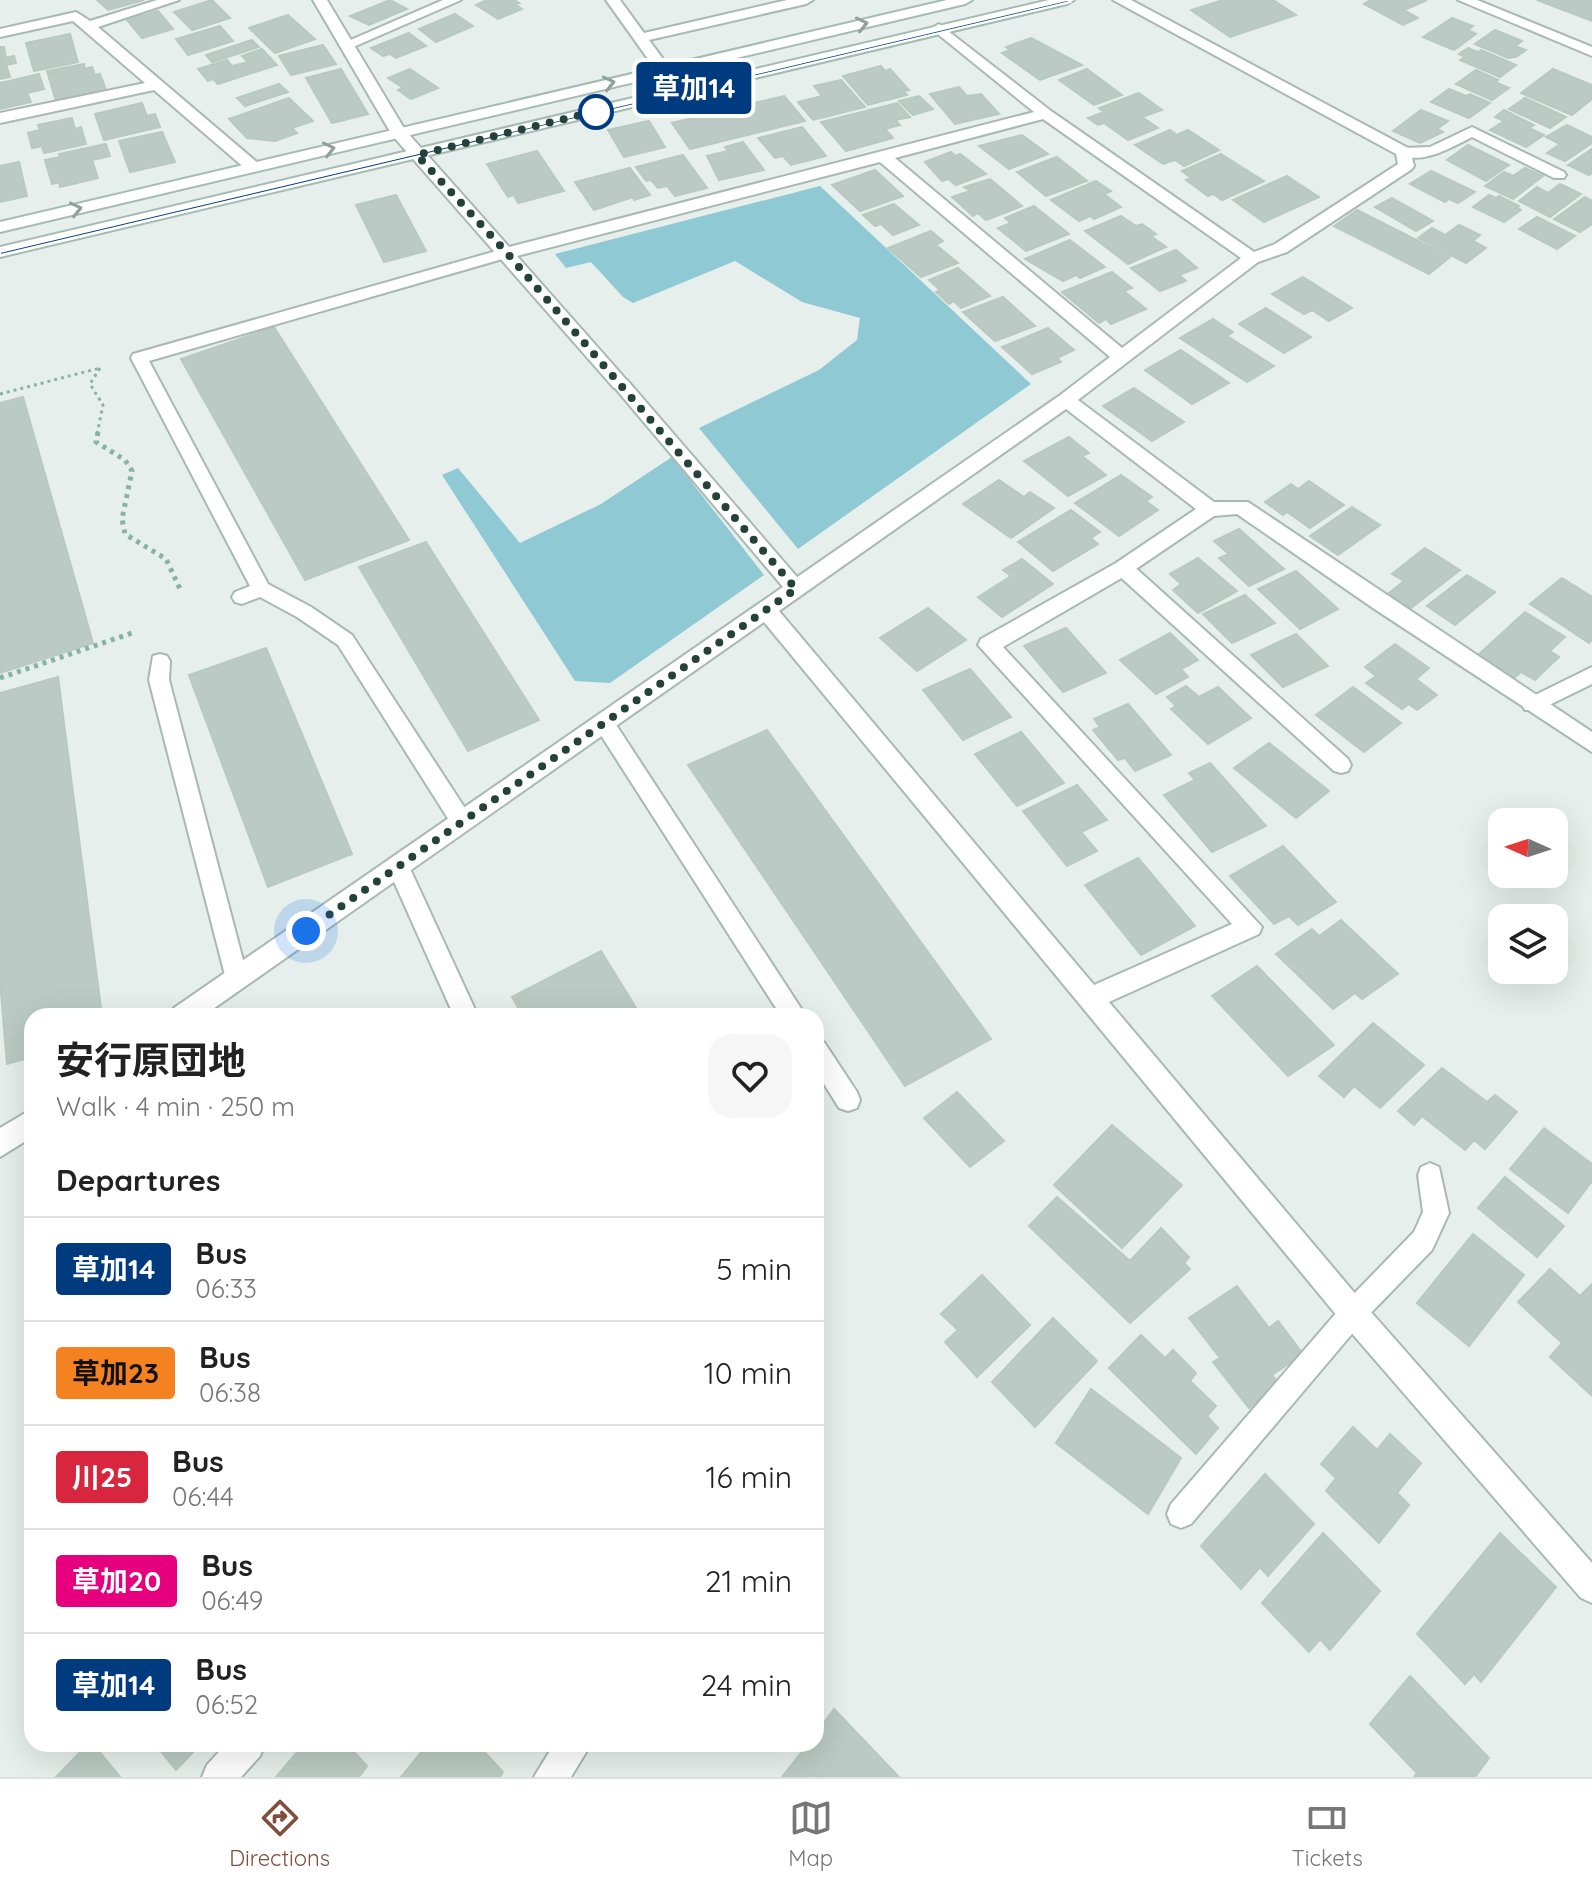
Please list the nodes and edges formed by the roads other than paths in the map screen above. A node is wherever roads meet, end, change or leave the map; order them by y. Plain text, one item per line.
1 (172, 0) edge
2 (320, 0) edge
3 (454, 0) edge
4 (806, 0) edge
5 (965, 0) edge
6 (1067, 0) edge
7 (1120, 0) edge
8 (1465, 0) edge
9 (615, 1) edge
10 (88, 26) junction
11 (939, 28) junction
12 (0, 33) edge
13 (639, 38) junction
14 (346, 45) junction
15 (1592, 52) edge
16 (663, 70) junction
17 (157, 85) junction
18 (1046, 114) junction
19 (0, 118) edge
20 (398, 132) junction
21 (1404, 152) junction
22 (417, 155) junction
23 (882, 155) junction
24 (253, 167) junction
25 (1559, 175) dead end
26 (0, 227) edge
27 (0, 252) edge
28 (507, 253) junction
29 (1252, 258) junction
30 (1120, 356) junction
31 (621, 384) joint
32 (1066, 400) junction
33 (1210, 509) junction
34 (1123, 568) junction
35 (796, 589) junction
36 (766, 610) junction
37 (160, 661) dead end
38 (1592, 675) edge
39 (1532, 705) junction
40 (604, 723) junction
41 (1592, 743) edge
42 (1341, 765) dead end
43 (462, 822) junction
44 (398, 866) junction
45 (237, 979) junction
46 (1091, 998) junction
47 (195, 1008) edge
48 (462, 1008) edge
49 (789, 1008) edge
50 (824, 1062) edge
51 (848, 1100) dead end
52 (24, 1127) edge
53 (0, 1144) edge
54 (1430, 1175) dead end
55 (1353, 1313) junction
56 (1181, 1514) dead end
57 (1592, 1587) edge
58 (241, 1752) edge
59 (568, 1752) edge
60 (219, 1777) edge
61 (551, 1777) edge

1 - 10 street
2 - 14 street
3 - 14 lane
4 - 13 street
16 -> 5 street
6 - 11 street
7 - 21 street
8 - 15 street
9 - 13 street
10 - 12 street
10 - 17 street
11 - 18 street
11 - 22 street
13 - 16 street
14 - 20 street
20 -> 16 street
17 - 19 street
17 - 24 street
18 - 23 street
18 - 29 street
20 - 22 street
24 -> 20 street
21 - 25 lane
21 - 29 street
22 - 27 street
22 - 28 street
23 - 28 street
23 - 30 street
26 -> 24 street
28 - 31 street
28 - 43 lane
29 - 30 street
30 - 32 street
31 - 35 lane
32 - 33 street
32 - 35 street
33 - 34 street
33 - 39 street
34 - 42 lane
34 - 46 street
35 - 36 street
36 - 40 street
36 - 46 street
37 - 45 lane
38 - 39 lane
39 - 41 street
40 - 43 street
40 - 49 lane
43 - 44 street
44 - 45 street
44 - 48 lane
45 - 47 street
46 - 55 street
50 - 51 lane
52 - 53 street
54 - 55 lane
55 - 56 lane
55 - 57 street
58 - 60 street
59 - 61 street

